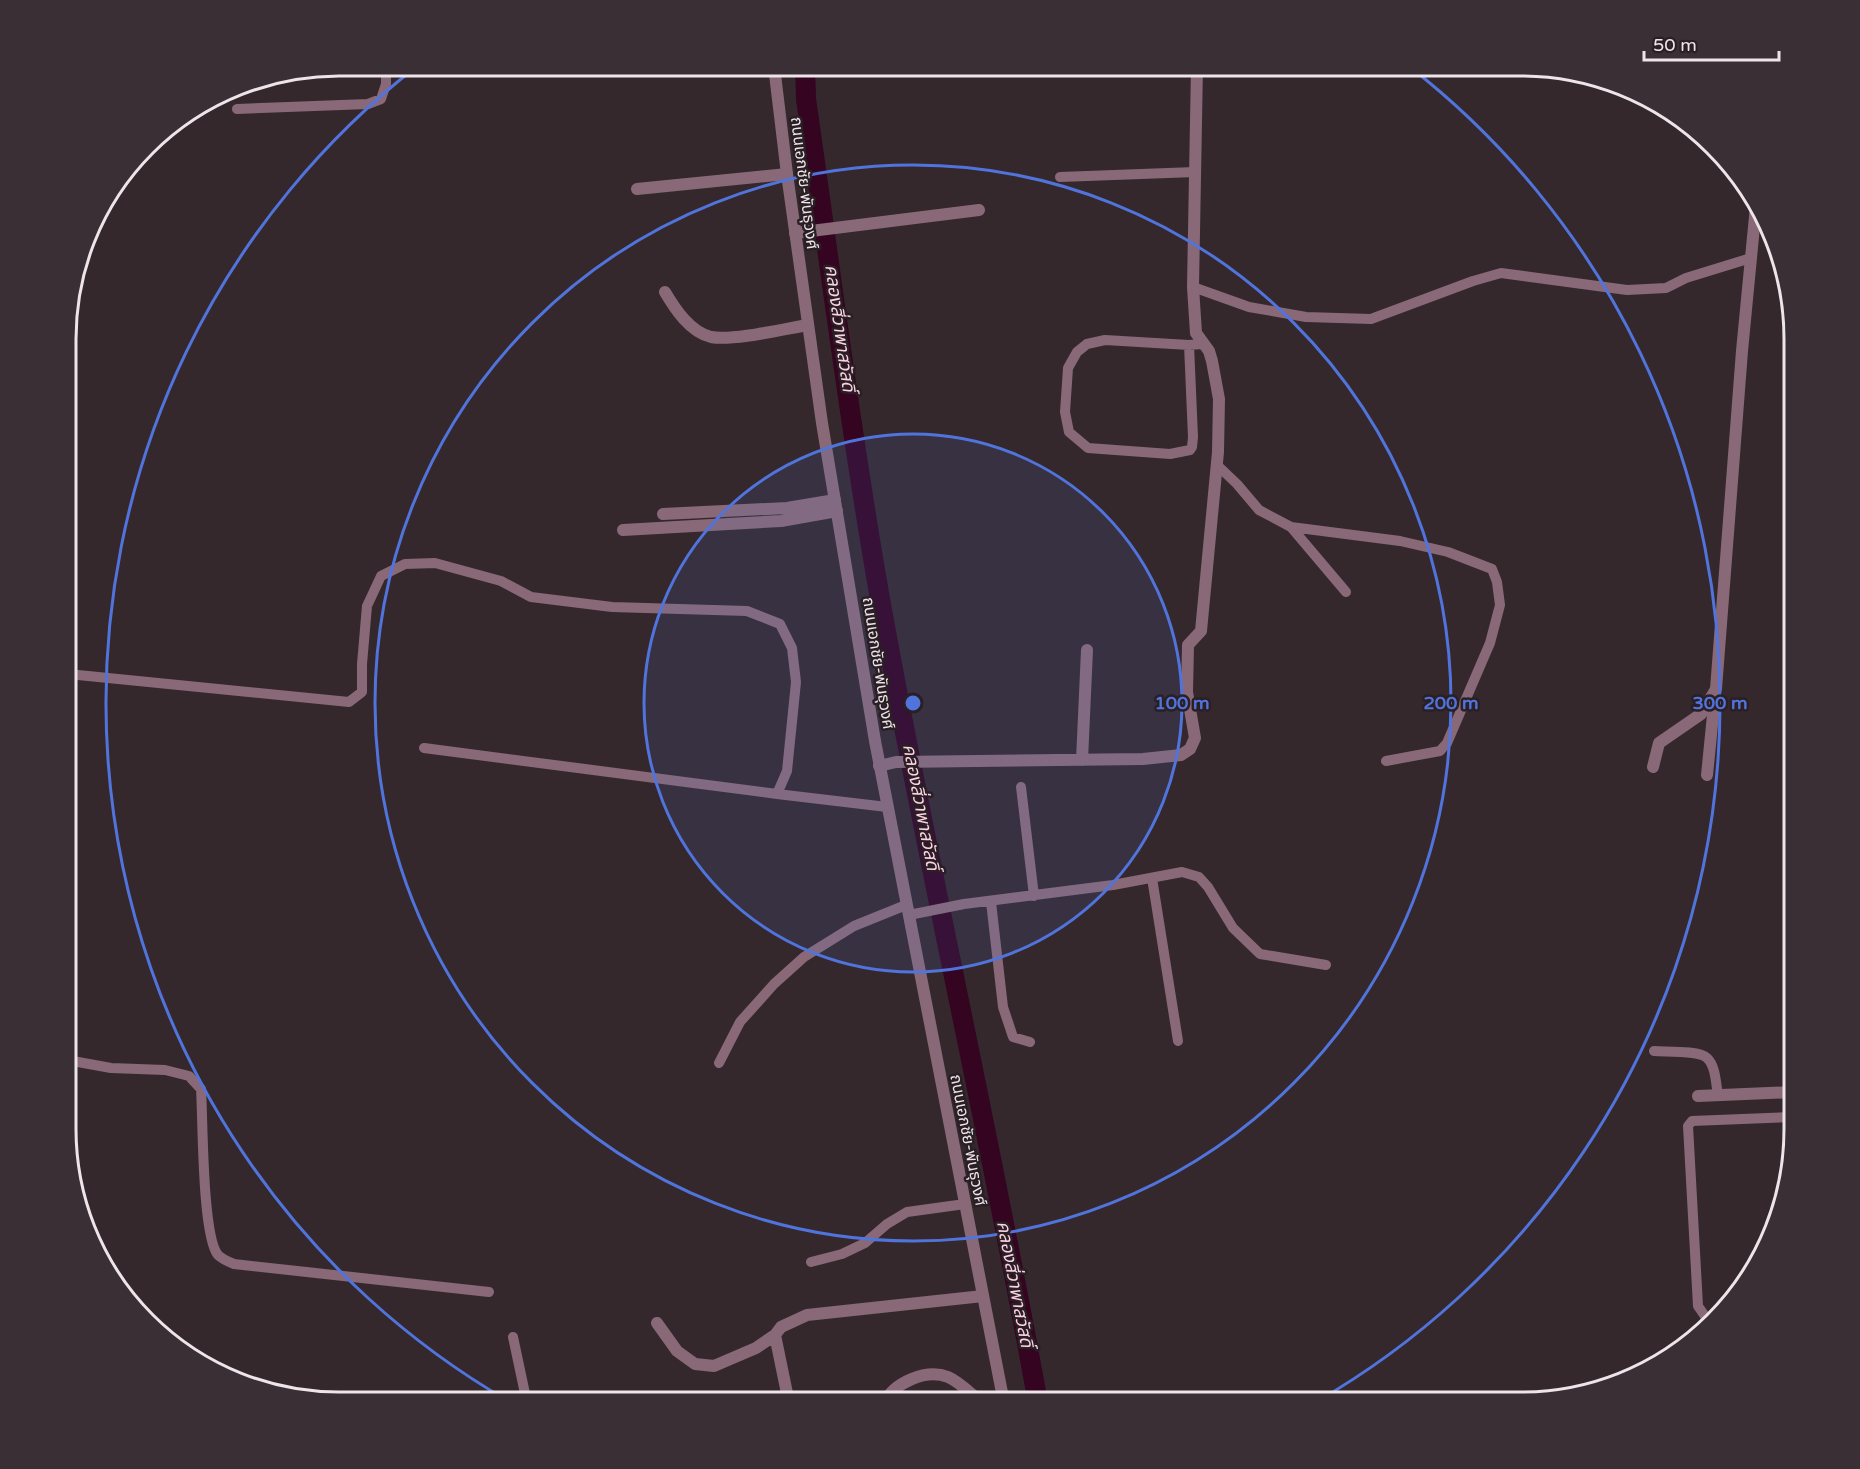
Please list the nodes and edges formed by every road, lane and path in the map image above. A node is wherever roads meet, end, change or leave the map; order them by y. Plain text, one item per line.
1 (386, 76) edge
2 (775, 76) edge
3 (1197, 76) edge
4 (237, 109) dead end
5 (1195, 172) junction
6 (787, 174) junction
7 (1060, 177) dead end
8 (637, 189) dead end
9 (979, 210) dead end
10 (1755, 220) edge
11 (795, 233) junction
12 (1751, 258) junction
13 (1193, 287) junction
14 (665, 292) dead end
15 (808, 325) junction
16 (1196, 344) junction
17 (1216, 464) junction
18 (836, 505) junction
19 (663, 514) dead end
20 (1291, 527) junction
21 (623, 530) dead end
22 (1346, 592) dead end
23 (1087, 650) dead end
24 (76, 675) edge
25 (1716, 690) junction
26 (424, 747) dead end
27 (1082, 760) junction
28 (1386, 761) dead end
29 (879, 766) junction
30 (1653, 767) dead end
31 (1707, 774) dead end
32 (1021, 787) dead end
33 (777, 794) junction
34 (887, 807) junction
35 (1152, 878) junction
36 (1034, 896) junction
37 (991, 902) junction
38 (908, 910) junction
39 (1326, 965) dead end
40 (1178, 1041) dead end
41 (1030, 1042) dead end
42 (1654, 1051) dead end
43 (76, 1062) edge
44 (719, 1064) dead end
45 (1784, 1092) edge
46 (1698, 1096) dead end
47 (1718, 1096) junction
48 (1784, 1117) edge
49 (965, 1204) junction
50 (812, 1262) dead end
51 (489, 1292) dead end
52 (983, 1296) junction
53 (1705, 1316) edge
54 (657, 1323) dead end
55 (775, 1335) junction
56 (513, 1336) dead end
57 (525, 1392) edge
58 (787, 1392) edge
59 (891, 1392) edge
60 (968, 1392) edge
61 (999, 1392) edge

1 - 4 lane
2 - 6 street, ถนนเอกชัย-พันธุวงศ์
3 - 5 street
5 - 7 lane
5 - 13 street
6 - 8 street
6 - 11 street, ถนนเอกชัย-พันธุวงศ์
9 - 11 street
10 - 12 street
11 - 15 street, ถนนเอกชัย-พันธุวงศ์
12 - 13 lane
12 - 25 street
13 - 16 street
14 - 15 street
15 - 18 street, ถนนเอกชัย-พันธุวงศ์
16 - 16 lane
16 - 17 street
17 - 20 lane
17 - 27 street
18 - 19 street
18 - 21 street
18 - 29 street, ถนนเอกชัย-พันธุวงศ์
20 - 22 lane
20 - 28 lane
23 - 27 street
24 - 33 lane
25 - 30 street
25 - 31 street
26 - 33 lane
27 - 29 street
29 - 34 street, ถนนเอกชัย-พันธุวงศ์
32 - 36 lane
33 - 34 lane
34 - 38 street, ถนนเอกชัย-พันธุวงศ์
35 - 36 lane
35 - 39 lane
35 - 40 lane
36 - 37 lane
37 - 38 lane
37 - 41 lane
38 - 44 lane
38 - 49 street, ถนนเอกชัย-พันธุวงศ์
42 - 47 lane
43 - 51 lane
45 - 47 street
46 - 47 street
48 - 53 lane
49 - 50 lane
49 - 52 street, ถนนเอกชัย-พันธุวงศ์
52 - 55 street
52 - 61 street, ถนนเอกชัย-พันธุวงศ์
54 - 55 street
55 - 58 street
56 - 57 lane
59 - 60 street

